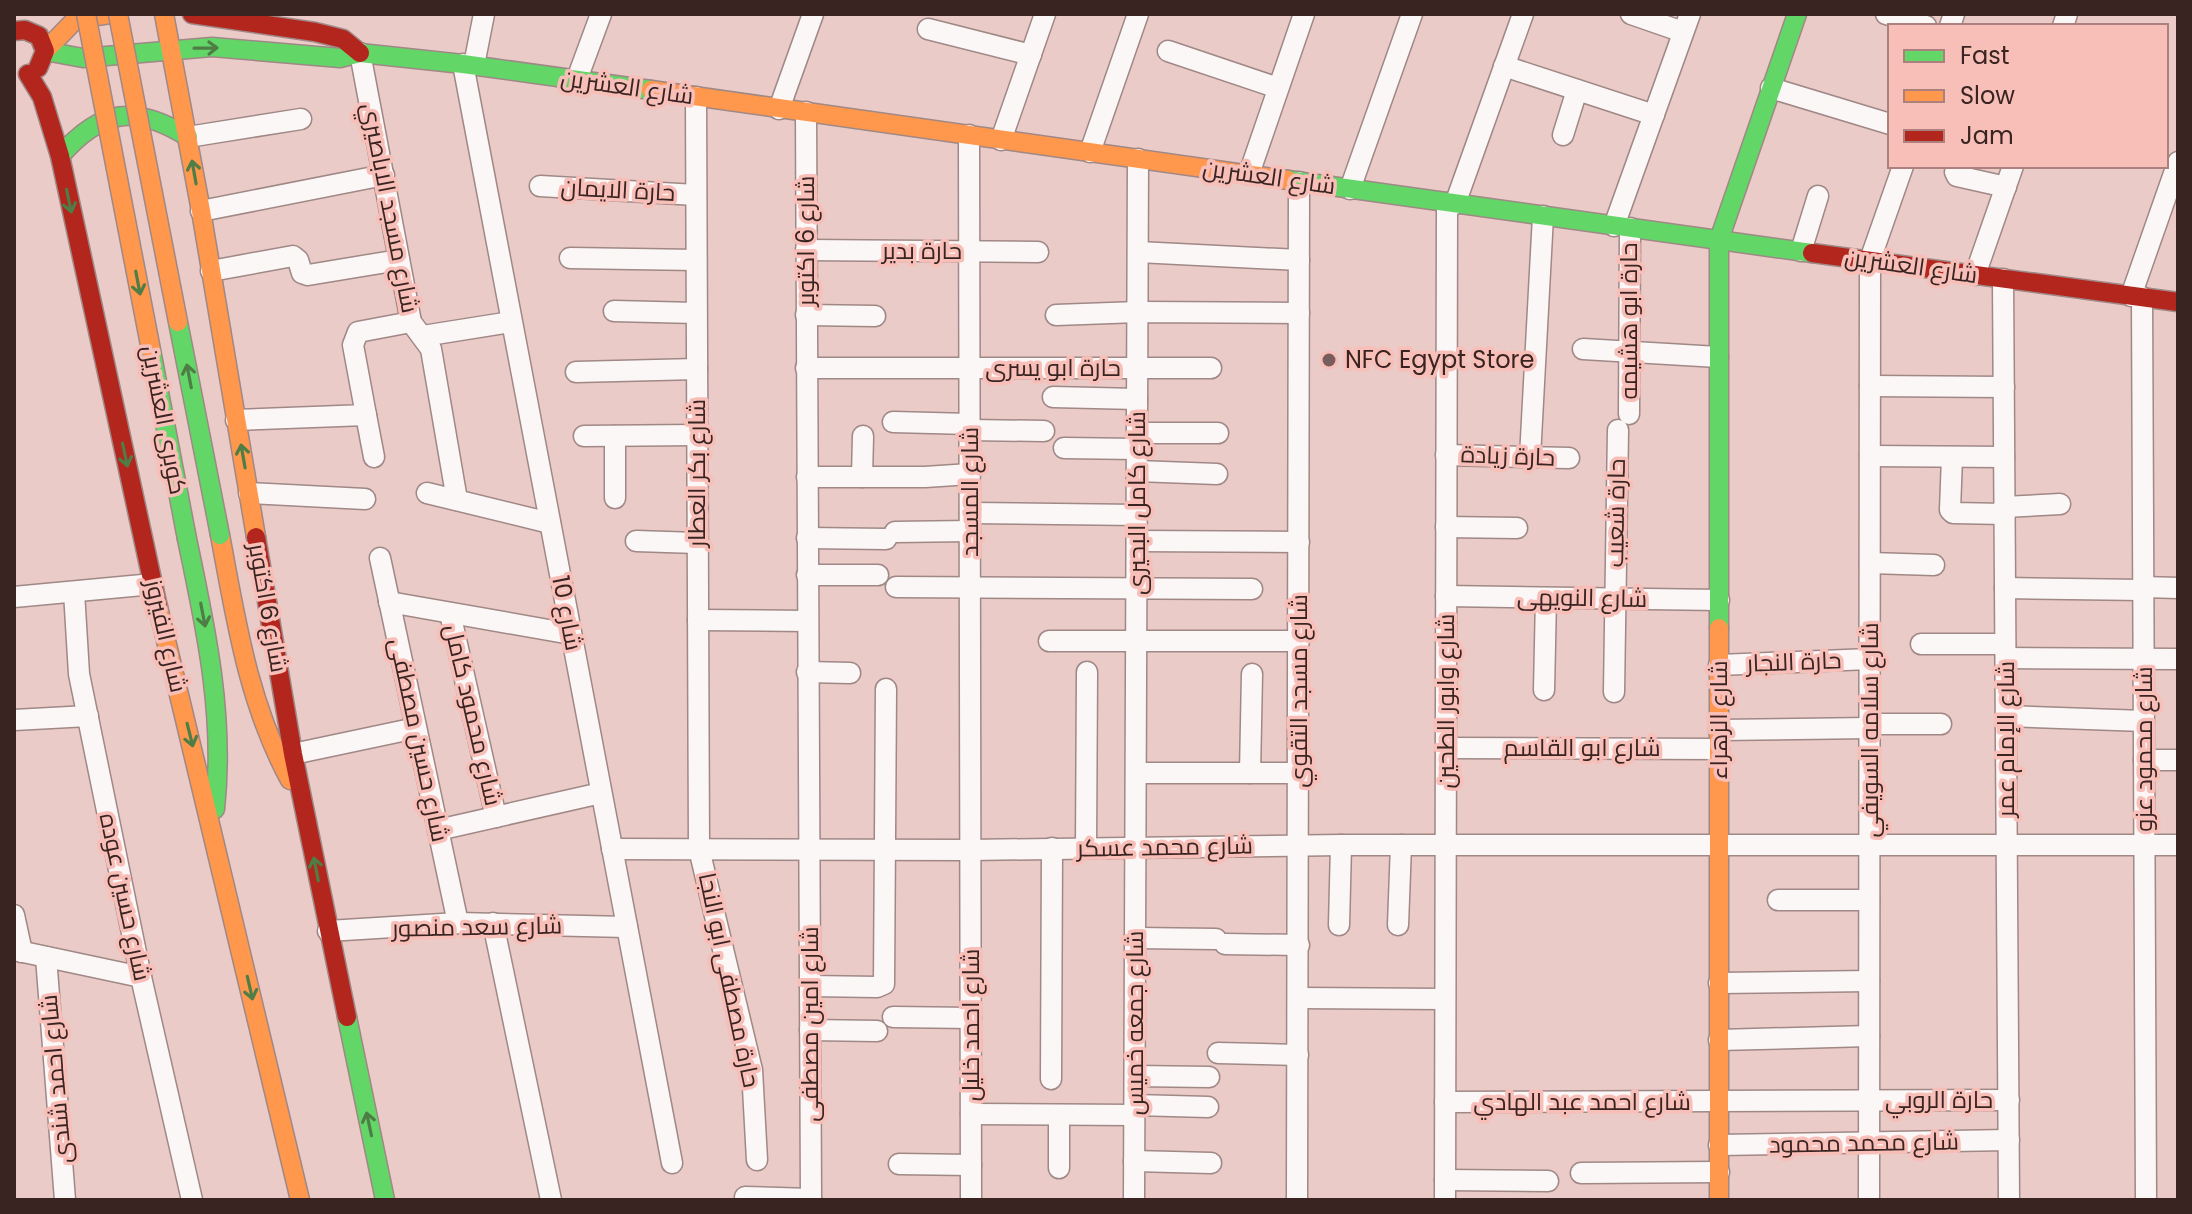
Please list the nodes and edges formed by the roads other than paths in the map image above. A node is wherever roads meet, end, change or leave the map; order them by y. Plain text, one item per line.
1 (86, 14) edge
2 (111, 14) edge
3 (118, 14) edge
4 (164, 14) edge
5 (192, 14) edge
6 (484, 14) edge
7 (601, 14) edge
8 (813, 14) edge
9 (1045, 14) edge
10 (1138, 14) edge
11 (1304, 14) edge
12 (1412, 14) edge
13 (1523, 14) edge
14 (1631, 14) edge
15 (1797, 14) edge
16 (1886, 14) edge
17 (317, 23) edge
18 (1686, 23) edge
19 (1919, 24) edge
20 (16, 25) edge
21 (928, 29) dead end
22 (171, 49) junction
23 (45, 51) junction
24 (1168, 51) dead end
25 (360, 53) junction
26 (1031, 55) junction
27 (468, 64) junction
28 (1504, 66) junction
29 (21, 74) edge
30 (577, 79) junction
31 (1278, 88) junction
32 (1771, 88) junction
33 (1577, 90) junction
34 (696, 97) junction
35 (779, 109) junction
36 (806, 112) junction
37 (1654, 115) junction
38 (301, 119) dead end
39 (1888, 123) edge
40 (969, 135) junction
41 (1563, 135) dead end
42 (188, 137) junction
43 (1001, 140) junction
44 (1090, 152) junction
45 (60, 156) junction
46 (1138, 159) junction
47 (2178, 162) edge
48 (1902, 168) edge
49 (1956, 168) edge
50 (2012, 168) edge
51 (1249, 174) junction
52 (384, 175) junction
53 (1299, 182) junction
54 (540, 186) dead end
55 (2006, 187) junction
56 (1350, 189) junction
57 (696, 195) junction
58 (1818, 196) dead end
59 (1451, 203) junction
60 (201, 211) junction
61 (1543, 216) junction
62 (1622, 227) junction
63 (1719, 240) junction
64 (806, 250) junction
65 (969, 251) junction
66 (1801, 251) junction
67 (1038, 252) dead end
68 (1138, 252) junction
69 (570, 258) dead end
70 (399, 260) junction
71 (696, 260) junction
72 (1299, 260) junction
73 (1870, 260) junction
74 (211, 271) junction
75 (1975, 275) junction
76 (2003, 279) junction
77 (2136, 296) junction
78 (2178, 302) edge
79 (614, 311) dead end
80 (1138, 312) junction
81 (696, 313) junction
82 (1299, 313) junction
83 (806, 315) junction
84 (1056, 315) dead end
85 (875, 316) dead end
86 (511, 322) junction
87 (417, 329) junction
88 (1583, 349) dead end
89 (1630, 351) junction
90 (1718, 357) junction
91 (806, 368) junction
92 (970, 368) junction
93 (1137, 368) junction
94 (1211, 368) dead end
95 (697, 369) junction
96 (576, 372) dead end
97 (1870, 386) junction
98 (2004, 387) junction
99 (1053, 397) dead end
100 (1137, 399) junction
101 (366, 415) junction
102 (236, 420) junction
103 (893, 422) dead end
104 (1623, 422) joint
105 (970, 427) junction
106 (1044, 431) dead end
107 (1218, 433) dead end
108 (697, 435) junction
109 (584, 436) dead end
110 (615, 436) junction
111 (863, 436) dead end
112 (1137, 441) junction
113 (1064, 448) dead end
114 (1446, 455) junction
115 (1870, 456) junction
116 (374, 457) dead end
117 (1530, 457) junction
118 (1952, 457) junction
119 (2004, 457) junction
120 (1569, 458) dead end
121 (1137, 471) junction
122 (970, 474) junction
123 (1217, 474) dead end
124 (807, 477) junction
125 (862, 477) junction
126 (249, 493) junction
127 (427, 493) dead end
128 (615, 498) dead end
129 (365, 499) dead end
130 (457, 500) junction
131 (2060, 504) dead end
132 (2004, 510) junction
133 (1137, 515) junction
134 (970, 522) junction
135 (550, 523) junction
136 (1446, 527) junction
137 (1517, 528) dead end
138 (807, 538) junction
139 (636, 541) dead end
140 (1137, 541) junction
141 (1299, 542) junction
142 (697, 543) junction
143 (380, 558) dead end
144 (1870, 563) junction
145 (1934, 565) dead end
146 (807, 575) junction
147 (878, 575) dead end
148 (153, 584) junction
149 (896, 587) dead end
150 (970, 587) junction
151 (1137, 588) junction
152 (2005, 588) junction
153 (2178, 588) edge
154 (1252, 589) dead end
155 (2143, 589) junction
156 (74, 592) junction
157 (1446, 596) junction
158 (14, 597) edge
159 (1546, 598) junction
160 (1615, 599) junction
161 (1719, 600) junction
162 (389, 602) junction
163 (450, 613) junction
164 (698, 620) junction
165 (807, 621) junction
166 (571, 634) junction
167 (1049, 641) dead end
168 (1137, 641) junction
169 (1299, 641) junction
170 (1921, 644) dead end
171 (2006, 651) junction
172 (1870, 659) junction
173 (2143, 659) junction
174 (2178, 659) edge
175 (1719, 665) junction
176 (807, 672) junction
177 (1087, 672) dead end
178 (850, 673) dead end
179 (1252, 674) dead end
180 (886, 689) dead end
181 (1544, 690) dead end
182 (1614, 692) dead end
183 (88, 716) junction
184 (2006, 716) junction
185 (14, 720) edge
186 (2144, 721) junction
187 (1941, 724) dead end
188 (1870, 726) junction
189 (416, 728) junction
190 (1719, 740) junction
191 (1446, 748) junction
192 (293, 754) junction
193 (2144, 760) junction
194 (2178, 760) edge
195 (1136, 773) junction
196 (1250, 773) junction
197 (1299, 773) junction
198 (601, 793) junction
199 (303, 802) junction
200 (496, 817) junction
201 (212, 827) junction
202 (438, 830) junction
203 (1299, 845) junction
204 (1341, 845) junction
205 (1401, 845) junction
206 (1445, 845) junction
207 (1719, 845) junction
208 (2144, 845) junction
209 (2178, 845) edge
210 (1870, 846) junction
211 (2007, 846) junction
212 (1136, 847) junction
213 (1052, 848) junction
214 (1086, 848) junction
215 (612, 849) junction
216 (699, 849) junction
217 (808, 849) junction
218 (887, 849) junction
219 (970, 850) junction
220 (1778, 900) dead end
221 (1869, 900) junction
222 (14, 915) edge
223 (458, 923) junction
224 (493, 923) junction
225 (1339, 925) dead end
226 (1398, 925) dead end
227 (627, 927) junction
228 (328, 931) junction
229 (1136, 938) junction
230 (1299, 945) junction
231 (18, 951) edge
232 (46, 957) junction
233 (141, 977) junction
234 (1869, 981) junction
235 (1719, 983) junction
236 (810, 986) junction
237 (1299, 998) junction
238 (1445, 999) junction
239 (893, 1017) dead end
240 (971, 1018) junction
241 (810, 1030) junction
242 (877, 1031) dead end
243 (1869, 1036) junction
244 (1719, 1040) junction
245 (1218, 1053) dead end
246 (1298, 1055) junction
247 (1135, 1076) junction
248 (1209, 1077) dead end
249 (1051, 1079) dead end
250 (2009, 1100) junction
251 (1719, 1101) junction
252 (1869, 1101) junction
253 (1445, 1102) junction
254 (1208, 1107) dead end
255 (1134, 1110) junction
256 (971, 1114) junction
257 (1059, 1115) junction
258 (2009, 1140) junction
259 (1869, 1143) junction
260 (1719, 1145) junction
261 (757, 1160) dead end
262 (1134, 1161) junction
263 (672, 1163) dead end
264 (1211, 1163) dead end
265 (899, 1164) dead end
266 (971, 1165) junction
267 (1059, 1168) dead end
268 (1719, 1172) junction
269 (1581, 1173) dead end
270 (1548, 1181) dead end
271 (1445, 1190) edge
272 (745, 1197) dead end
273 (811, 1199) edge
274 (65, 1200) edge
275 (192, 1200) edge
276 (300, 1200) edge
277 (385, 1200) edge
278 (551, 1200) edge
279 (971, 1200) edge
280 (1134, 1200) edge
281 (1297, 1200) edge
282 (1719, 1200) edge
283 (1869, 1200) edge
284 (2009, 1200) edge
285 (2146, 1200) edge

1 -> 201 main road, كوبرى العشرين, bridge
2 - 23 main road
199 -> 3 main road, كوبرى العشرين, bridge
4 - 22 main road, شارع 6 اكتوبر
5 - 17 main road, شارع العشرين
6 - 27 street
7 - 30 street
8 - 35 street
9 - 26 street
10 - 44 street
11 - 31 street
12 - 56 street
13 - 28 street, شارع وابور الطحين
14 - 18 street
15 - 32 main road, شارع الزهراء
16 - 19 street
17 - 25 main road, شارع العشرين
18 - 37 street, حارة ابو هشيمه
20 - 23 main road
21 - 26 street
22 - 23 main road, شارع العشرين
22 -> 25 main road, شارع العشرين
22 - 42 main road, شارع 6 اكتوبر
23 - 29 main road
24 - 31 street
25 - 27 main road, شارع العشرين
25 - 52 street, شارع مسجد الاباصيري
26 - 43 street
27 - 30 main road, شارع العشرين
27 - 86 street, شارع 10
28 - 33 street
28 - 59 street, شارع وابور الطحين
29 - 45 main road, شارع الفيروز
30 - 34 main road, شارع العشرين
31 - 51 street
32 - 39 street
32 - 63 main road, شارع الزهراء
33 - 37 street
33 - 41 street
34 - 35 main road, شارع العشرين
34 - 57 street, شارع بكر العطار
35 - 36 main road, شارع العشرين
36 - 40 main road, شارع العشرين
36 - 64 street, شارع 6 اكتوبر
37 - 62 street, حارة ابو هشيمه
38 - 42 street
40 - 43 main road, شارع العشرين
40 - 65 street, شارع المسجد
42 - 45 main road
60 -> 42 main road, شارع 6 اكتوبر
43 - 44 main road, شارع العشرين
44 - 46 main road, شارع العشرين
45 -> 148 main road, شارع الفيروز
46 - 51 main road, شارع العشرين
46 - 68 street, شارع كامل البحيرى
47 - 77 street, شارع محمود عزو
48 - 73 street, شارع سلامه السويفي
49 - 55 street
50 - 55 street
51 - 53 main road, شارع العشرين
52 - 60 street
52 - 70 street, شارع مسجد الاباصيري
53 - 56 main road, شارع العشرين
53 - 72 street, شارع مسجد التقوي
54 - 57 street, حارة الايمان
55 - 75 street
56 - 59 main road, شارع العشرين
57 - 71 street, شارع بكر العطار
58 - 66 street
59 - 61 main road, شارع العشرين
59 - 114 street, شارع وابور الطحين
60 - 74 main road, شارع 6 اكتوبر
61 - 62 main road, شارع العشرين
61 - 117 street
62 - 63 main road, شارع العشرين
62 - 89 street, حارة ابو هشيمه
63 - 66 main road, شارع العشرين
63 - 90 main road, شارع الزهراء
64 - 65 street, حارة بدير
64 - 83 street, شارع 6 اكتوبر
65 - 67 street, حارة بدير
65 - 92 street, شارع المسجد
66 - 73 main road, شارع العشرين
68 - 72 street
68 - 80 street, شارع كامل البحيرى
69 - 71 street
70 - 74 street
70 - 87 street, شارع مسجد الاباصيري
71 - 81 street, شارع بكر العطار
72 - 82 street, شارع مسجد التقوي
73 - 75 main road, شارع العشرين
73 - 97 street, شارع سلامه السويفي
74 - 102 main road, شارع 6 اكتوبر
75 - 76 main road, شارع العشرين
76 - 77 main road, شارع العشرين
76 - 98 street, شارع الإمام عمر
77 - 78 main road, شارع العشرين
77 - 155 street, شارع محمود عزو
79 - 81 street
80 - 82 street
80 - 84 street
80 - 93 street, شارع كامل البحيرى
81 - 95 street, شارع بكر العطار
82 - 141 street, شارع مسجد التقوي
83 - 85 street
83 - 91 street, شارع 6 اكتوبر
86 - 87 street
86 - 135 street, شارع 10
87 - 101 street
87 - 130 street, شارع مسجد الاباصيري
88 - 89 street
89 - 90 street
89 - 104 street, حارة ابو هشيمه
90 - 161 main road, شارع الزهراء
91 - 92 street, حارة ابو يسرى
91 - 124 street, شارع 6 اكتوبر
92 - 93 street, حارة ابو يسرى
92 - 105 street, شارع المسجد
93 - 94 street, حارة ابو يسرى
93 - 100 street, شارع كامل البحيرى
95 - 96 street
95 - 108 street, شارع بكر العطار
97 - 98 street
97 - 115 street, شارع سلامه السويفي
98 - 119 street, شارع الإمام عمر
99 - 100 street
100 - 112 street, شارع كامل البحيرى
101 - 102 street
101 - 116 street
126 -> 102 main road, شارع 6 اكتوبر
103 - 105 street
104 - 160 street, حارة شعيب
105 - 106 street
105 - 122 street, شارع المسجد
107 - 112 street
108 - 110 street
108 - 142 street, شارع بكر العطار
109 - 110 street
110 - 128 street
111 - 125 street
112 - 113 street
112 - 121 street, شارع كامل البحيرى
114 - 117 street, حارة زيادة
114 - 136 street, شارع وابور الطحين
115 - 118 street
115 - 144 street, شارع سلامه السويفي
117 - 120 street, حارة زيادة
118 - 119 street
118 - 132 street
119 - 132 street, شارع الإمام عمر
121 - 123 street
121 - 133 street, شارع كامل البحيرى
122 - 125 street
122 - 134 street, شارع المسجد
124 - 125 street
124 - 138 street, شارع 6 اكتوبر
126 - 129 street
126 - 192 main road, شارع 6 اكتوبر
127 - 130 street
130 - 135 street
131 - 132 street
132 - 152 street, شارع الإمام عمر
133 - 134 street
133 - 140 street, شارع كامل البحيرى
134 - 138 street
134 - 150 street, شارع المسجد
135 - 166 street, شارع 10
136 - 137 street
136 - 157 street, شارع وابور الطحين
138 - 146 street, شارع 6 اكتوبر
139 - 142 street
140 - 141 street
140 - 151 street, شارع كامل البحيرى
141 - 169 street, شارع مسجد التقوي
142 - 164 street, شارع بكر العطار
143 - 162 street, شارع حسين مصطفى
144 - 145 street
144 - 172 street, شارع سلامه السويفي
146 - 147 street
146 - 165 street, شارع 6 اكتوبر
148 - 156 street
148 -> 201 main road, شارع الفيروز
149 - 150 street
150 - 151 street
150 - 219 street, شارع المسجد
151 - 154 street
151 - 168 street, شارع كامل البحيرى
152 - 155 street
152 - 171 street, شارع الإمام عمر
153 - 155 street
155 - 173 street, شارع محمود عزو
156 - 158 street
156 - 183 street, شارع حسين عوده
157 - 159 street, شارع النويهى
157 - 191 street, شارع وابور الطحين
159 - 160 street, شارع النويهى
159 - 181 street
160 - 161 street, شارع النويهى
160 - 182 street, حارة شعيب
161 - 175 main road, شارع الزهراء
162 - 163 street
162 - 189 street, شارع حسين مصطفى
163 - 166 street
163 - 200 street, شارع محمود كامل
164 - 165 street
164 - 216 street, شارع بكر العطار
165 - 176 street, شارع 6 اكتوبر
166 - 198 street, شارع 10
167 - 168 street
168 - 169 street
168 - 195 street, شارع كامل البحيرى
169 - 197 street, شارع مسجد التقوي
170 - 171 street
171 - 173 street
171 - 184 street, شارع الإمام عمر
172 - 175 street, حارة النجار
172 - 188 street, شارع سلامه السويفي
173 - 174 street
173 - 186 street, شارع محمود عزو
175 - 190 main road, شارع الزهراء
176 - 178 street
176 - 217 street, شارع 6 اكتوبر
177 - 214 street
179 - 196 street
180 - 218 street
183 - 185 street
183 - 233 street, شارع حسين عوده
184 - 186 street
184 - 211 street, شارع الإمام عمر
186 - 193 street, شارع محمود عزو
187 - 188 street, شارع ابو القاسم
188 - 190 street, شارع ابو القاسم
188 - 210 street, شارع سلامه السويفي
189 - 192 street
189 - 202 street, شارع حسين مصطفى
190 - 191 street, شارع ابو القاسم
190 - 207 main road, شارع الزهراء
191 - 206 street, شارع وابور الطحين
192 - 199 main road, شارع 6 اكتوبر
193 - 194 street
193 - 208 street, شارع محمود عزو
195 - 196 street
195 - 212 street, شارع كامل البحيرى
196 - 197 street
197 - 203 street, شارع مسجد التقوي
198 - 200 street
198 - 215 street, شارع 10
228 -> 199 main road, شارع 6 اكتوبر
200 - 202 street
201 -> 276 main road, شارع الفيروز
202 - 223 street, شارع حسين مصطفى
203 - 204 street, شارع محمد عسكر
203 - 212 street, شارع محمد عسكر
203 - 230 street, شارع مسجد التقوي
204 - 205 street, شارع محمد عسكر
204 - 225 street
205 - 206 street, شارع محمد عسكر
205 - 226 street
206 - 207 street, شارع محمد عسكر
206 - 238 street, شارع وابور الطحين
207 - 210 street, شارع محمد عسكر
207 - 235 main road, شارع الزهراء
208 - 209 street, شارع محمد عسكر
208 - 211 street, شارع محمد عسكر
208 - 285 street, شارع محمود عزو
210 - 211 street, شارع محمد عسكر
210 - 221 street, شارع سلامه السويفي
211 - 250 street, شارع الإمام عمر
212 - 214 street, شارع محمد عسكر
212 - 229 street, شارع جمعه خميس
213 - 214 street, شارع محمد عسكر
213 - 219 street, شارع محمد عسكر
213 - 249 street
215 - 216 street, شارع محمد عسكر
215 - 227 street, شارع 10
216 - 217 street, شارع محمد عسكر
216 - 261 street, حارة مصطفى ابو النجا
217 - 218 street, شارع محمد عسكر
217 - 236 street, شارع امين مصطفى
218 - 219 street, شارع محمد عسكر
218 - 236 street
219 - 240 street, شارع احمد خليل
220 - 221 street
221 - 234 street, شارع سلامه السويفي
222 - 231 street
223 - 224 street, شارع سعد منصور
223 - 228 street, شارع سعد منصور
224 - 227 street, شارع سعد منصور
224 - 278 street
227 - 263 street, شارع 10
277 -> 228 main road, شارع 6 اكتوبر
229 - 230 street
229 - 247 street, شارع جمعه خميس
230 - 237 street, شارع مسجد التقوي
231 - 232 street
232 - 233 street
232 - 274 street, شارع احمد شندى
233 - 275 street, شارع حسين عوده
234 - 235 street
234 - 243 street, شارع سلامه السويفي
235 - 244 main road, شارع الزهراء
236 - 241 street, شارع امين مصطفى
237 - 238 street
237 - 246 street, شارع مسجد التقوي
238 - 253 street, شارع وابور الطحين
239 - 240 street
240 - 256 street, شارع احمد خليل
241 - 242 street
241 - 273 street, شارع امين مصطفى
243 - 244 street
243 - 252 street, شارع سلامه السويفي
244 - 251 main road, شارع الزهراء
245 - 246 street
246 - 281 street, شارع مسجد التقوي
247 - 248 street
247 - 255 street, شارع جمعه خميس
250 - 252 street, حارة الروبي
250 - 258 street, شارع الإمام عمر
251 - 252 street, حارة الروبي
251 - 253 street, شارع احمد عبد الهادي
251 - 260 main road, شارع الزهراء
252 - 259 street, شارع سلامه السويفي
253 - 271 street, شارع وابور الطحين
254 - 255 street
255 - 257 street
255 - 262 street, شارع جمعه خميس
256 - 257 street
256 - 266 street, شارع احمد خليل
257 - 267 street
258 - 259 street, شارع محمد محمود
258 - 284 street, شارع الإمام عمر
259 - 260 street, شارع محمد محمود
259 - 283 street, شارع سلامه السويفي
260 - 268 main road, شارع الزهراء
262 - 264 street
262 - 280 street, شارع جمعه خميس
265 - 266 street
266 - 279 street, شارع احمد خليل
268 - 269 street
268 - 282 main road, شارع الزهراء
270 - 271 street
272 - 273 street

